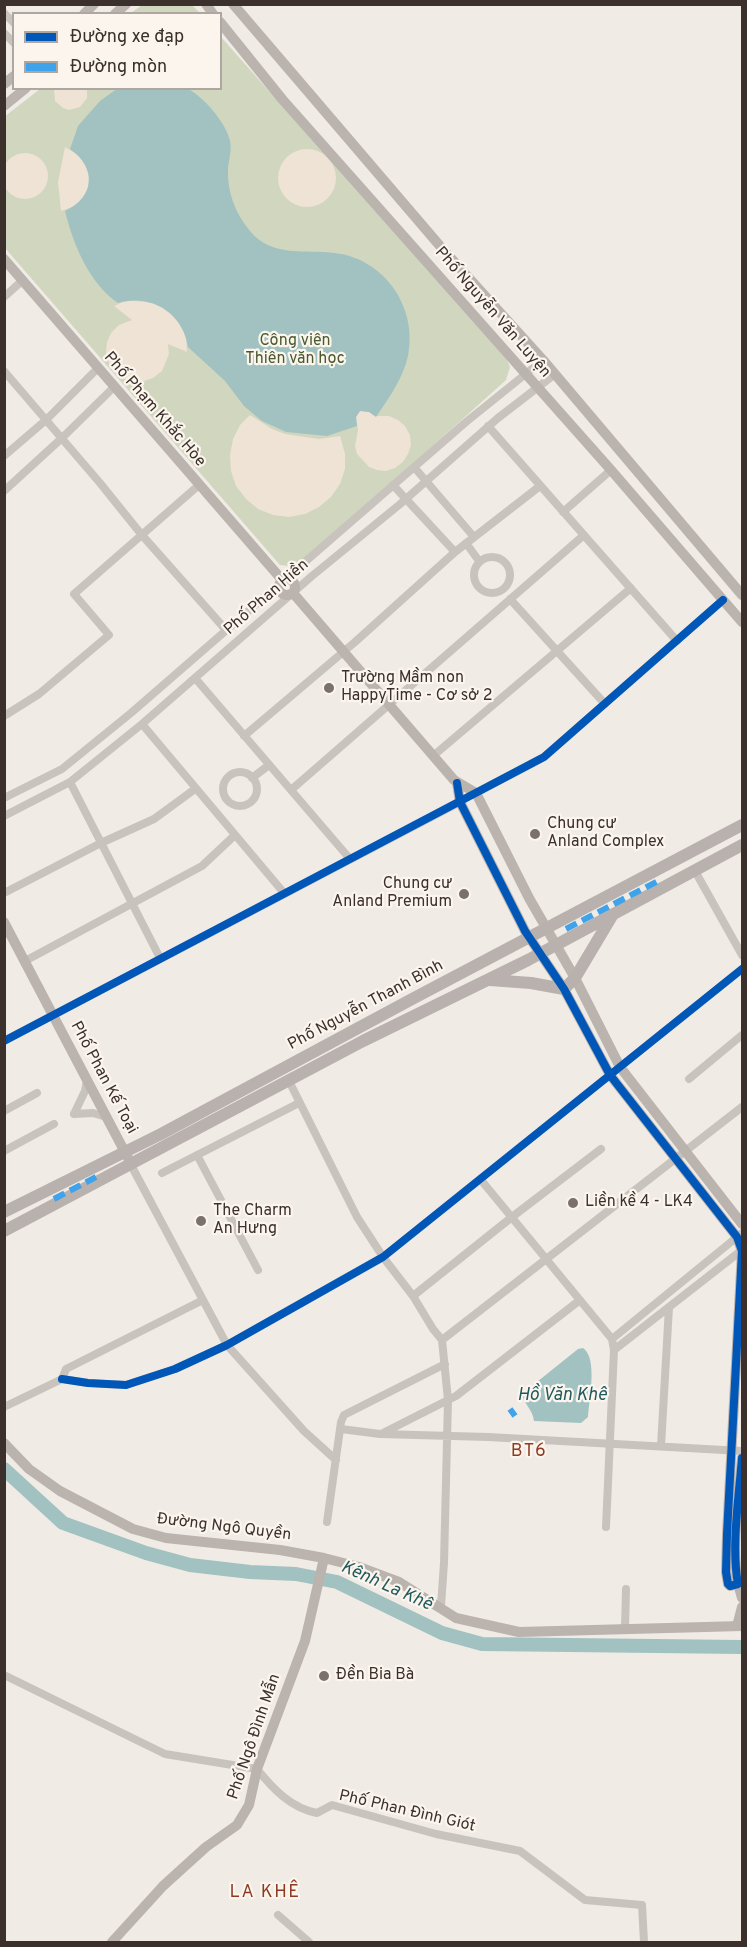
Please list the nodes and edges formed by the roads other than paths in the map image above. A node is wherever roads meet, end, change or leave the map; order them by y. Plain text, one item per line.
1 (233, 4) edge
2 (222, 24) edge
3 (24, 90) edge
4 (4, 106) edge
5 (4, 259) edge
6 (23, 280) junction
7 (4, 297) edge
8 (543, 360) junction
9 (98, 368) junction
10 (4, 371) edge
11 (526, 374) junction
12 (555, 374) junction
13 (114, 387) junction
14 (538, 387) junction
15 (46, 420) junction
16 (488, 426) junction
17 (62, 438) junction
18 (4, 456) edge
19 (414, 467) junction
20 (611, 470) junction
21 (427, 480) junction
22 (199, 485) junction
23 (393, 485) junction
24 (540, 486) junction
25 (4, 491) edge
26 (406, 498) junction
27 (563, 512) junction
28 (141, 534) junction
29 (584, 536) junction
30 (474, 537) junction
31 (466, 543) junction
32 (455, 552) junction
33 (479, 561) junction
34 (283, 581) junction
35 (631, 588) junction
36 (293, 593) junction
37 (742, 595) edge
38 (510, 599) junction
39 (723, 600) junction
40 (742, 622) edge
41 (226, 630) junction
42 (677, 641) junction
43 (555, 651) junction
44 (344, 652) junction
45 (195, 678) junction
46 (388, 704) junction
47 (605, 704) junction
48 (4, 716) edge
49 (142, 724) junction
50 (244, 736) junction
51 (434, 756) junction
52 (269, 765) junction
53 (252, 778) junction
54 (70, 782) junction
55 (457, 783) junction
56 (195, 789) junction
57 (291, 790) junction
58 (476, 793) junction
59 (4, 798) edge
60 (226, 800) junction
61 (460, 802) junction
62 (216, 812) junction
63 (4, 816) edge
64 (742, 825) edge
65 (235, 835) junction
66 (101, 843) junction
67 (742, 845) edge
68 (350, 860) junction
69 (695, 871) junction
70 (4, 893) edge
71 (284, 894) junction
72 (132, 904) junction
73 (613, 915) junction
74 (4, 922) edge
75 (547, 929) junction
76 (529, 939) junction
77 (556, 945) junction
78 (540, 954) junction
79 (742, 955) edge
80 (160, 958) junction
81 (25, 961) junction
82 (742, 969) edge
83 (576, 978) junction
84 (488, 980) junction
85 (564, 989) junction
86 (52, 1014) junction
87 (742, 1035) edge
88 (4, 1041) edge
89 (620, 1067) junction
90 (610, 1075) junction
91 (689, 1079) dead end
92 (87, 1080) junction
93 (290, 1081) junction
94 (37, 1094) dead end
95 (299, 1102) junction
96 (742, 1107) edge
97 (4, 1110) edge
98 (106, 1117) junction
99 (54, 1124) dead end
100 (601, 1149) dead end
101 (4, 1151) edge
102 (686, 1151) junction
103 (125, 1152) junction
104 (198, 1155) junction
105 (676, 1159) junction
106 (131, 1165) junction
107 (162, 1173) dead end
108 (481, 1180) junction
109 (4, 1212) edge
110 (512, 1216) junction
111 (742, 1224) edge
112 (4, 1231) edge
113 (740, 1235) edge
114 (742, 1251) edge
115 (383, 1257) junction
116 (548, 1260) junction
117 (258, 1270) dead end
118 (413, 1296) junction
119 (204, 1300) junction
120 (580, 1300) junction
121 (669, 1307) junction
122 (612, 1339) junction
123 (442, 1340) junction
124 (227, 1345) junction
125 (614, 1350) junction
126 (445, 1364) junction
127 (62, 1379) junction
128 (448, 1400) junction
129 (4, 1407) edge
130 (341, 1429) junction
131 (380, 1434) junction
132 (446, 1437) junction
133 (609, 1442) junction
134 (742, 1442) edge
135 (4, 1443) edge
136 (661, 1446) junction
137 (738, 1451) edge
138 (742, 1458) edge
139 (336, 1460) junction
140 (327, 1522) dead end
141 (606, 1527) dead end
142 (323, 1562) junction
143 (738, 1584) junction
144 (626, 1589) dead end
145 (742, 1598) edge
146 (441, 1606) junction
147 (742, 1608) edge
148 (740, 1626) edge
149 (625, 1628) junction
150 (4, 1675) edge
151 (257, 1769) junction
152 (278, 1915) dead end
153 (112, 1942) edge
154 (309, 1942) edge
155 (644, 1942) edge

1 - 8 street, Phố Nguyễn Văn Luyện
2 - 11 street, Phố Nguyễn Văn Luyện
3 - 4 street
5 - 6 street, Phố Phạm Khắc Hòe
6 - 7 street
6 - 9 street, Phố Phạm Khắc Hòe
8 - 11 street, Phố Phan Hiền
8 - 12 street, Phố Nguyễn Văn Luyện
9 - 13 street, Phố Phạm Khắc Hòe
9 - 15 street
10 - 15 street
11 - 14 street, Phố Nguyễn Văn Luyện
11 - 19 street, Phố Phan Hiền
12 - 14 street, Phố Phan Hiền
12 - 37 street, Phố Nguyễn Văn Luyện
13 - 17 street
13 - 22 street, Phố Phạm Khắc Hòe
14 - 16 street, Phố Phan Hiền
14 - 20 street, Phố Nguyễn Văn Luyện
15 - 17 street
15 - 18 street
16 - 21 street, Phố Phan Hiền
16 - 24 street
17 - 25 street
17 - 28 street
19 - 21 street
19 - 23 street, Phố Phan Hiền
20 - 27 street
20 - 39 street, Phố Nguyễn Văn Luyện
21 - 26 street, Phố Phan Hiền
21 - 30 street
22 - 28 street
22 - 34 street, Phố Phạm Khắc Hòe
23 - 26 street
23 - 34 street, Phố Phan Hiền
24 - 27 street
24 - 30 street
26 - 32 street
26 - 36 street, Phố Phan Hiền
27 - 29 street
28 - 41 street
28 - 48 street
29 - 35 street
29 - 38 street
30 - 31 street
31 - 32 street
31 - 33 street
32 - 44 street
33 - 33 street
34 - 36 street, Phố Phạm Khắc Hòe
34 - 41 street, Phố Phan Hiền
35 - 42 street
35 - 43 street
36 - 44 street
36 - 45 street, Phố Phan Hiền
38 - 43 street
38 - 46 street
39 - 40 street, Phố Nguyễn Văn Luyện
39 - 42 street
41 - 59 street, Phố Phan Hiền
42 - 47 street
43 - 47 street
43 - 51 street
44 - 46 street
44 - 50 street
45 - 49 street, Phố Phan Hiền
45 - 50 street
46 - 51 street
46 - 57 street
47 - 58 street
49 - 54 street, Phố Phan Hiền
49 - 56 street
50 - 52 street
51 - 55 street
52 - 53 street
52 - 57 street
53 - 60 street
53 - 60 street
54 - 63 street, Phố Phan Hiền
54 - 66 street
55 - 58 street
55 - 61 street
56 - 62 street
56 - 66 street
57 - 68 street
58 - 61 street
58 - 75 street
60 - 62 street
61 - 68 street
61 - 76 street
62 - 65 street
64 - 75 main road, Phố Nguyễn Thanh Bình
65 - 71 street
65 - 72 street
66 - 70 street
66 - 72 street
67 - 69 main road, Phố Nguyễn Thanh Bình
68 - 71 street
69 - 73 main road, Phố Nguyễn Thanh Bình
69 - 79 street
71 - 80 street
72 - 80 street
72 - 81 street
73 - 77 main road, Phố Nguyễn Thanh Bình
73 - 83 main road
74 - 81 street, Phố Phan Kế Toại
75 - 76 main road, Phố Nguyễn Thanh Bình
75 - 77 street
76 - 78 street
76 - 103 main road, Phố Nguyễn Thanh Bình
77 - 78 main road, Phố Nguyễn Thanh Bình
77 - 83 street
78 - 84 main road, Phố Nguyễn Thanh Bình
78 - 85 street
80 - 86 street
81 - 86 street, Phố Phan Kế Toại
82 - 89 street
83 - 85 main road
83 - 89 street
84 - 85 main road
84 - 93 main road, Phố Nguyễn Thanh Bình
85 - 90 street
86 - 88 street
86 - 92 street, Phố Phan Kế Toại
87 - 91 street
89 - 90 street
89 - 102 street
90 - 105 street
90 - 108 street
92 - 98 street, Phố Phan Kế Toại
92 - 98 street
93 - 95 street
93 - 106 main road, Phố Nguyễn Thanh Bình
94 - 97 street
95 - 104 street
95 - 115 street
96 - 102 street
98 - 103 street, Phố Phan Kế Toại
99 - 101 street
100 - 110 street
102 - 105 street
102 - 111 street
103 - 106 street, Phố Phan Kế Toại
103 - 109 main road, Phố Nguyễn Thanh Bình
104 - 107 street
104 - 117 street
105 - 113 street
105 - 116 street
106 - 112 main road, Phố Nguyễn Thanh Bình
106 - 119 street
108 - 110 street
108 - 115 street
110 - 116 street
110 - 118 street
113 - 114 street
113 - 122 street
114 - 121 street
114 - 137 street
115 - 118 street
115 - 124 street
116 - 120 street
116 - 123 street
118 - 123 street
119 - 124 street
119 - 127 street
120 - 122 street
120 - 128 street
121 - 125 street
121 - 136 street
122 - 125 street
123 - 126 street
124 - 127 street
124 - 139 street
125 - 133 street
126 - 128 street
126 - 130 street
127 - 129 street
128 - 131 street
128 - 132 street
130 - 131 street
130 - 139 street
131 - 132 street
132 - 133 street
132 - 146 street
133 - 136 street
133 - 141 street
134 - 137 street
135 - 142 street, Đường Ngô Quyền
136 - 137 street
137 - 143 street
138 - 143 street
139 - 140 street
142 - 146 street, Đường Ngô Quyền
142 - 151 street, Phố Ngô Đình Mẫn
143 - 145 street
144 - 149 street
146 - 149 street
147 - 148 street
148 - 149 street
150 - 151 street
151 - 153 street, Phố Ngô Đình Mẫn
151 - 155 street, Phố Phan Đình Giót
152 - 154 street

